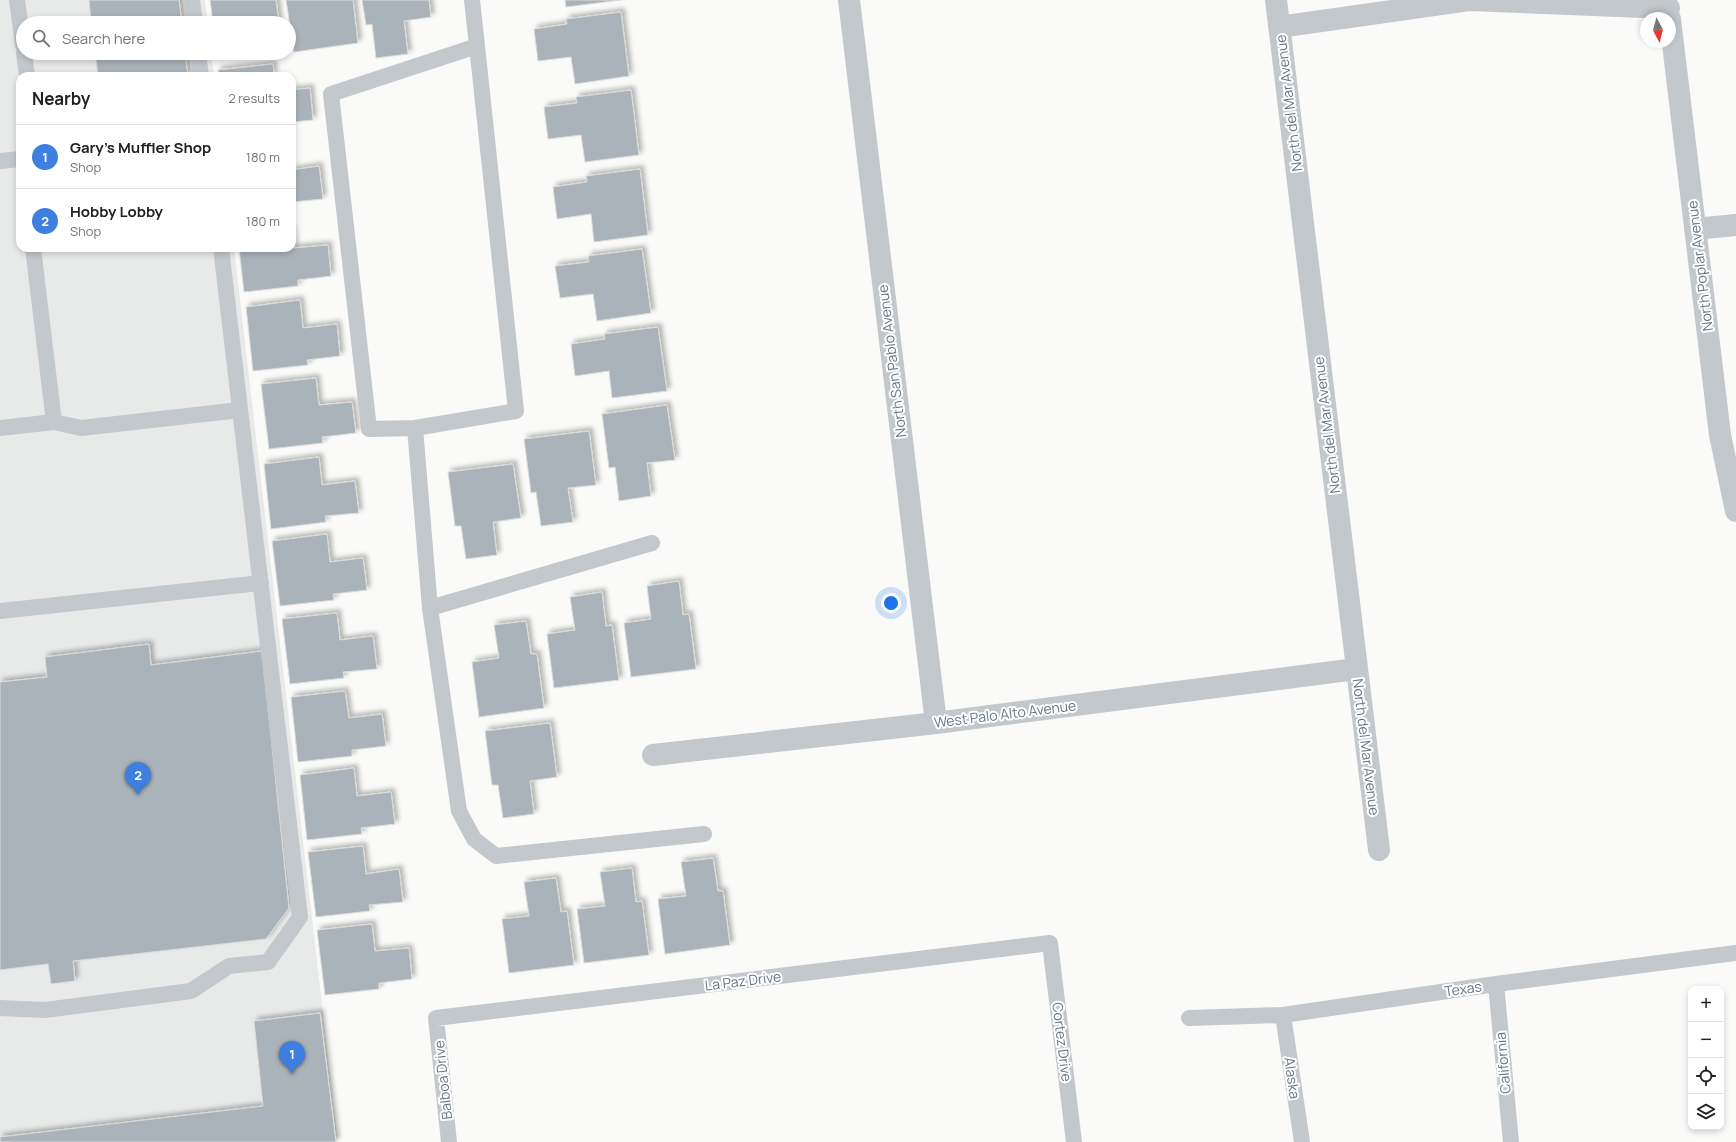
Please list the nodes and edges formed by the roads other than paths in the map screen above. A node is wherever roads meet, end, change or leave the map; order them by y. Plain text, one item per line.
1 (17, 0) edge
2 (192, 0) edge
3 (472, 0) edge
4 (848, 0) edge
5 (1276, 0) edge
6 (1669, 11) edge
7 (19, 16) edge
8 (194, 16) edge
9 (1279, 27) junction
10 (477, 46) junction
11 (25, 60) edge
12 (199, 60) edge
13 (26, 72) edge
14 (200, 72) edge
15 (16, 159) edge
16 (0, 161) edge
17 (1736, 225) edge
18 (1695, 230) junction
19 (33, 252) edge
20 (221, 252) edge
21 (240, 410) junction
22 (54, 422) junction
23 (0, 428) edge
24 (415, 428) junction
25 (1736, 511) edge
26 (652, 543) dead end
27 (261, 583) junction
28 (430, 608) junction
29 (0, 611) edge
30 (1356, 669) junction
31 (936, 723) junction
32 (653, 755) dead end
33 (704, 834) dead end
34 (1378, 850) dead end
35 (1050, 943) joint
36 (1736, 953) edge
37 (1496, 984) junction
38 (0, 1008) edge
39 (1283, 1015) junction
40 (436, 1018) joint
41 (1189, 1018) dead end
42 (449, 1142) edge
43 (1074, 1142) edge
44 (1302, 1142) edge
45 (1511, 1142) edge

1 - 7 lane
2 - 8 lane
3 - 10 lane
4 - 31 street, North San Pablo Avenue
5 - 9 street, North del Mar Avenue
6 - 9 street
6 - 18 street, North Poplar Avenue
9 - 30 street, North del Mar Avenue
10 - 24 lane
10 - 24 lane
11 - 13 lane
12 - 14 lane
15 - 16 lane
17 - 18 street
18 - 25 street, North Poplar Avenue
19 - 22 lane
20 - 21 lane
21 - 22 lane
21 - 27 lane
22 - 23 lane
24 - 28 lane
26 - 28 lane
27 - 29 lane
27 - 38 lane
28 - 33 lane
30 - 31 street, West Palo Alto Avenue
30 - 34 street, North del Mar Avenue
31 - 32 street, West Palo Alto Avenue
35 - 40 lane, La Paz Drive
35 - 43 lane, Cortez Drive
36 - 37 lane, Texas
37 - 39 lane, Texas
37 - 45 lane, California
39 - 41 lane, Texas
39 - 44 lane, Alaska
40 - 42 lane, Balboa Drive

